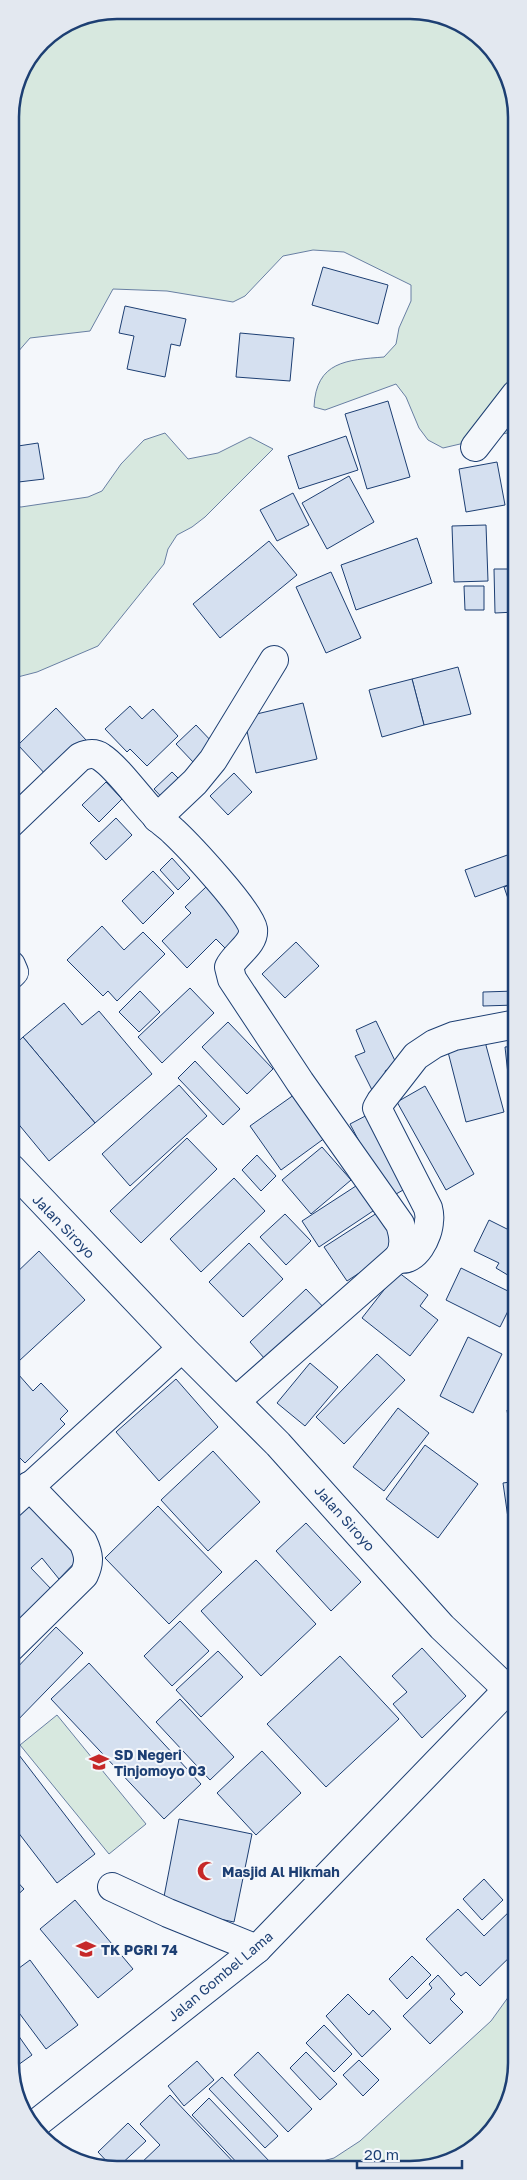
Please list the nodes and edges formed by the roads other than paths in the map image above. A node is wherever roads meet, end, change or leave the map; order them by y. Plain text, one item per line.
1 (508, 404) edge
2 (475, 447) dead end
3 (274, 660) dead end
4 (19, 815) edge
5 (158, 818) junction
6 (508, 1026) edge
7 (19, 1176) edge
8 (398, 1258) junction
9 (182, 1348) junction
10 (236, 1401) junction
11 (20, 1495) edge
12 (19, 1639) edge
13 (508, 1681) edge
14 (508, 1688) edge
15 (112, 1887) dead end
16 (257, 1949) junction
17 (38, 2122) edge

1 - 2 main road
3 - 5 main road
4 - 5 main road
5 - 8 main road
6 - 8 main road
7 - 9 main road, Jalan Siroyo
8 - 10 main road
9 - 10 main road, Jalan Siroyo
9 - 11 main road
10 - 13 main road, Jalan Siroyo
11 - 12 main road
14 - 16 main road, Jalan Gombel Lama
15 - 16 main road
16 - 17 main road, Jalan Gombel Lama

